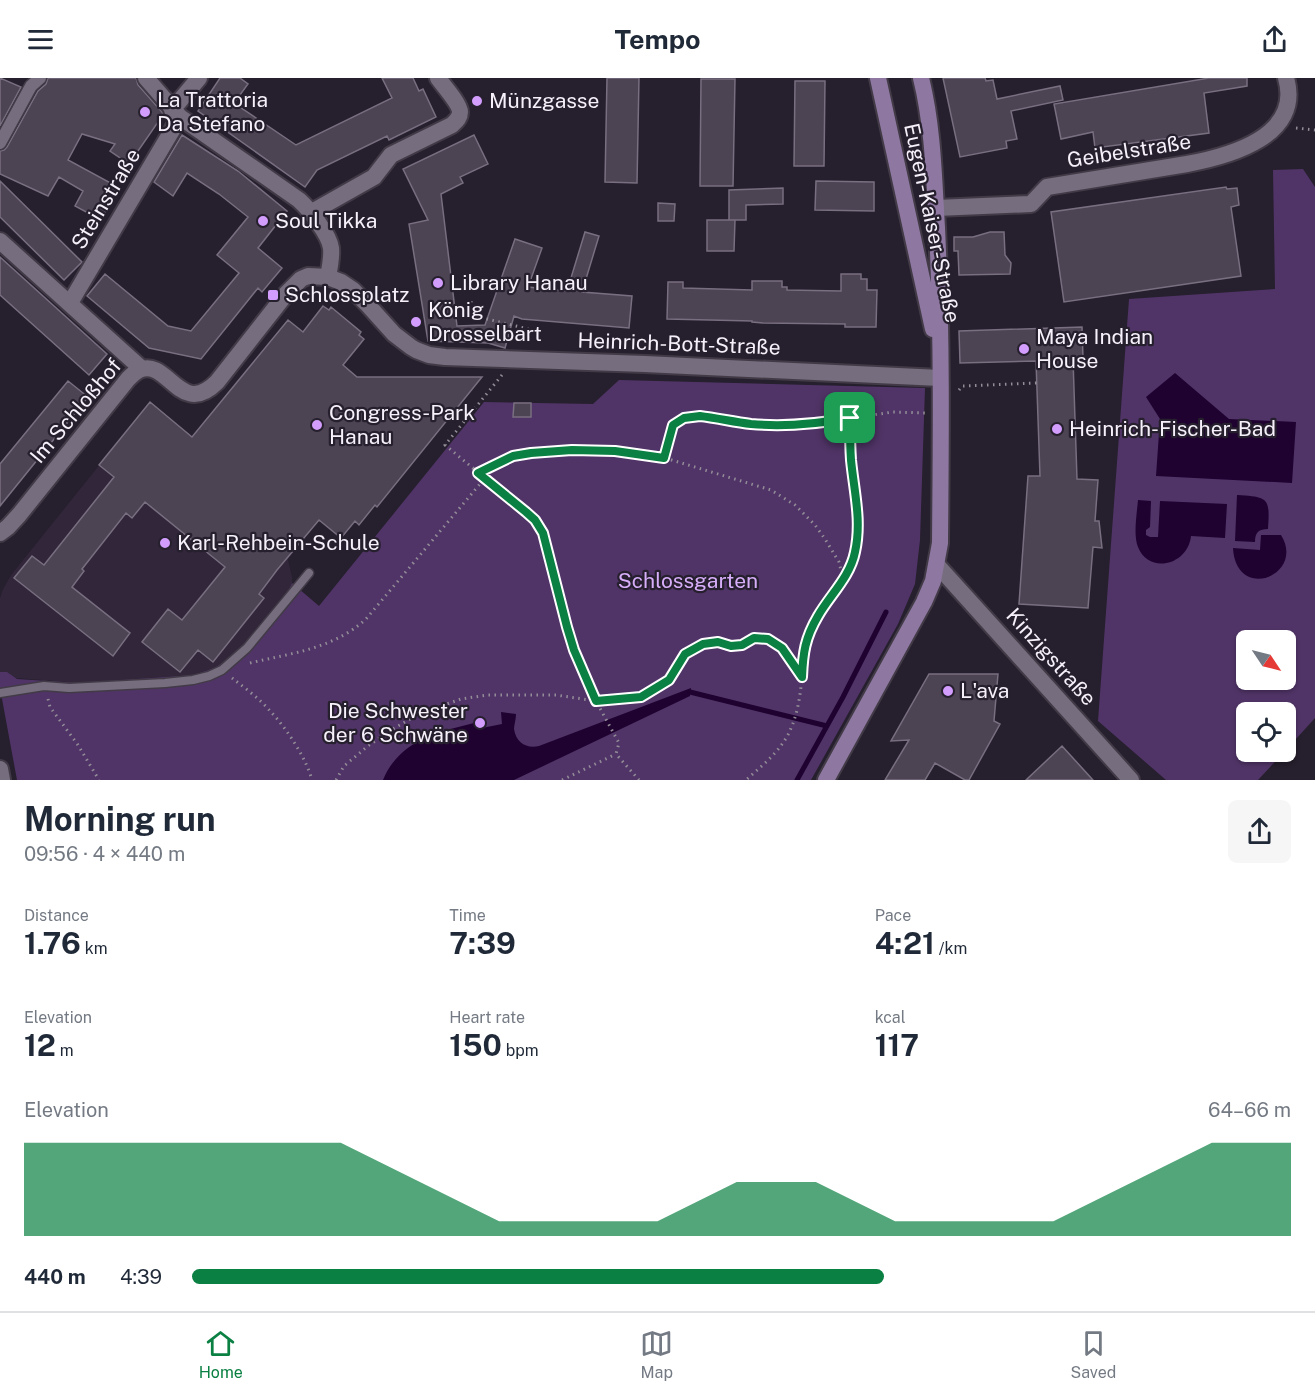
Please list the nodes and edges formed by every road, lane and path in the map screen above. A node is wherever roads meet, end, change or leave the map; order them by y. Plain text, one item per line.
1 (40, 78) edge
2 (146, 78) edge
3 (199, 78) edge
4 (438, 78) edge
5 (878, 78) edge
6 (921, 78) edge
7 (1286, 78) edge
8 (176, 113) junction
9 (0, 143) edge
10 (936, 208) junction
11 (312, 212) junction
12 (0, 241) edge
13 (328, 277) junction
14 (471, 301) dead end
15 (70, 303) junction
16 (528, 360) junction
17 (142, 369) junction
18 (940, 378) junction
19 (1037, 383) dead end
20 (491, 388) dead end
21 (941, 413) junction
22 (850, 418) junction
23 (664, 458) junction
24 (478, 473) junction
25 (484, 478) junction
26 (0, 533) edge
27 (937, 565) junction
28 (309, 573) dead end
29 (843, 579) junction
30 (222, 670) junction
31 (802, 677) junction
32 (44, 686) junction
33 (0, 693) edge
34 (596, 701) junction
35 (616, 754) junction
36 (0, 770) edge
37 (2, 780) edge
38 (99, 780) edge
39 (312, 780) edge
40 (336, 780) edge
41 (562, 780) edge
42 (639, 780) edge
43 (746, 780) edge
44 (826, 780) edge
45 (1131, 780) edge

1 - 9 street
2 - 8 street
3 - 8 street, Steinstraße
4 - 11 street
5 - 18 main road, Eugen-Kaiser-Straße
6 - 10 main road, Eugen-Kaiser-Straße
7 - 10 street, Geibelstraße
8 - 11 street
8 - 15 street, Steinstraße
10 - 18 main road, Eugen-Kaiser-Straße
11 - 13 street
12 - 15 street
13 - 16 street, Heinrich-Bott-Straße
13 - 17 street, Im Schloßhof
14 - 16 path
15 - 17 street
16 - 18 street, Heinrich-Bott-Straße
17 - 26 street, Im Schloßhof
18 - 21 main road, Eugen-Kaiser-Straße
19 - 21 path
20 - 24 path
21 - 22 path
21 - 27 main road, Eugen-Kaiser-Straße
22 - 23 path
22 - 29 path
23 - 24 path
23 - 29 path
24 - 25 path
25 - 30 path
25 - 34 path
27 - 44 main road, Eugen-Kaiser-Straße
27 - 45 street, Kinzigstraße
28 - 30 lane
29 - 31 path
30 - 32 lane
30 - 39 path
31 - 34 path
31 - 43 path
32 - 33 lane
32 - 38 path
34 - 35 path
34 - 40 path
35 - 41 path
35 - 42 path
36 - 37 street

